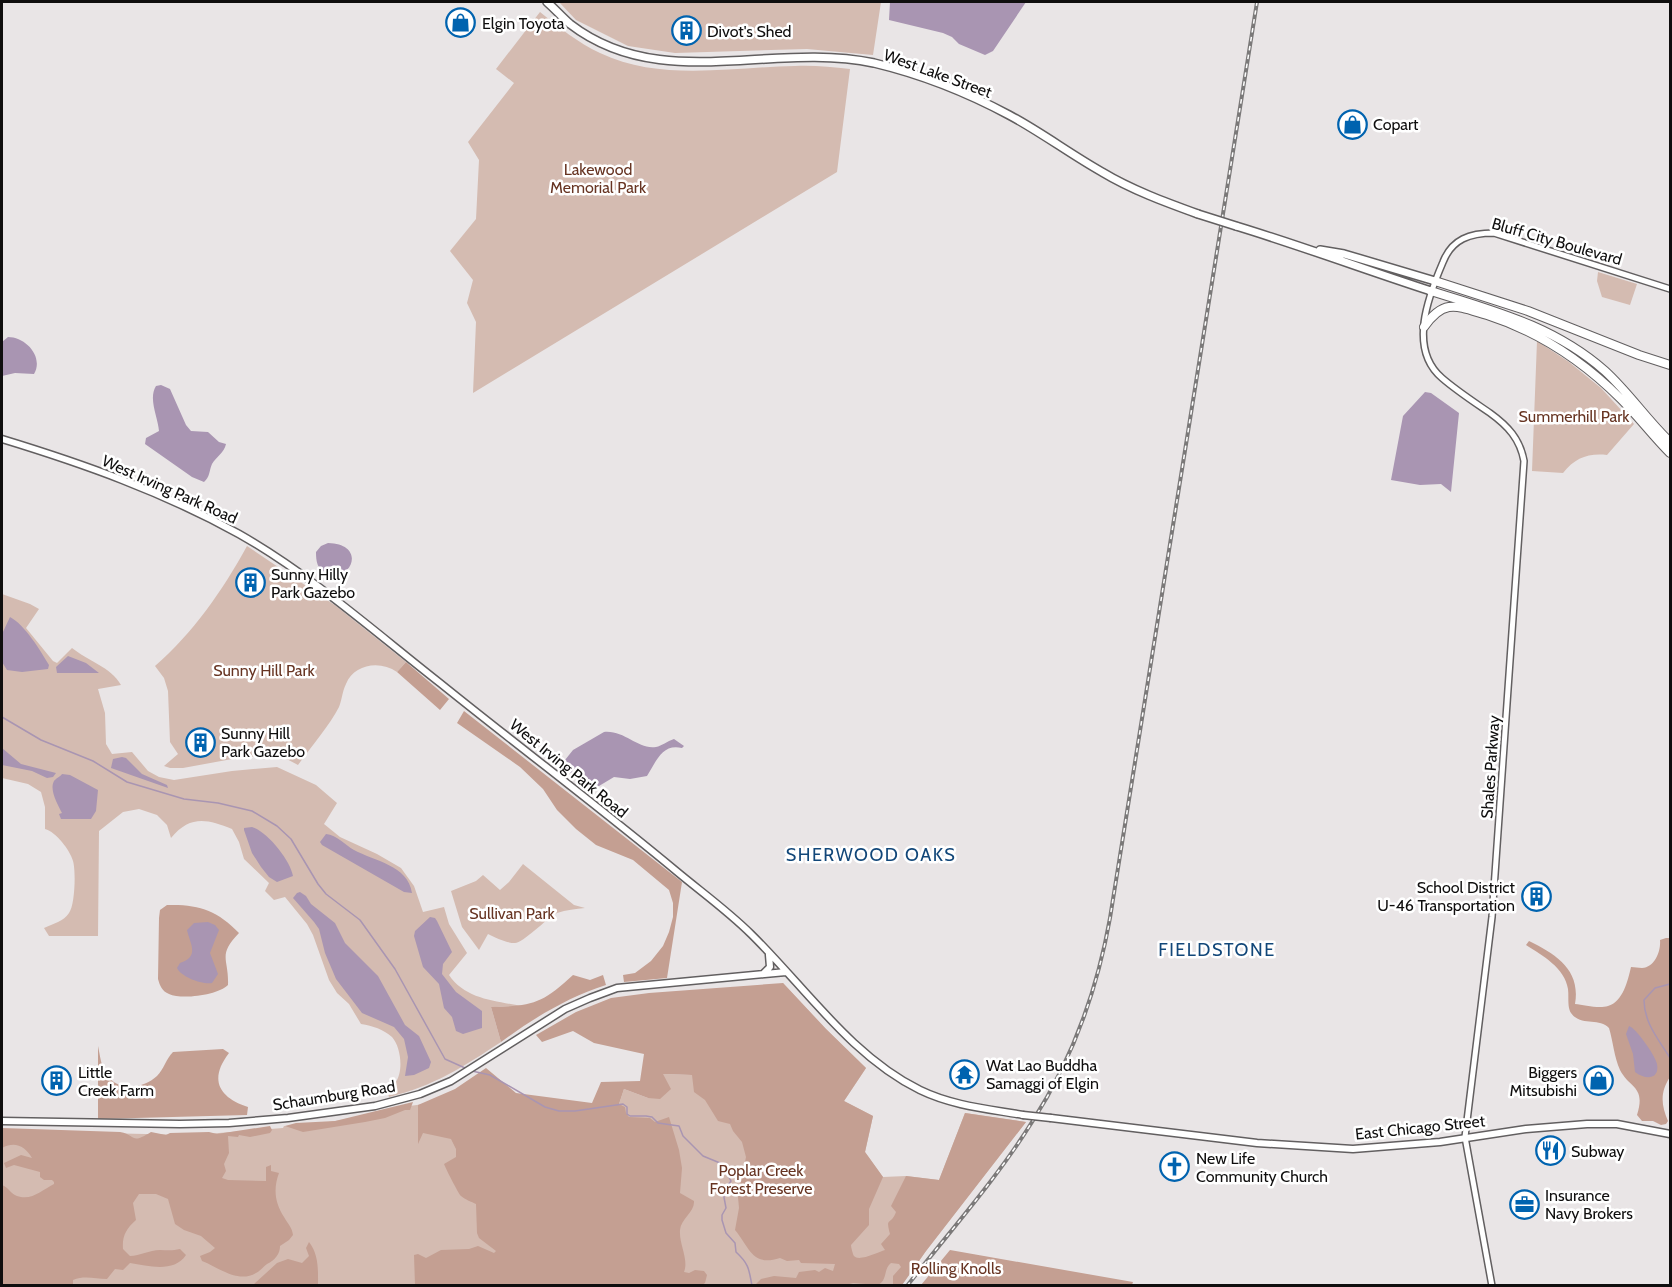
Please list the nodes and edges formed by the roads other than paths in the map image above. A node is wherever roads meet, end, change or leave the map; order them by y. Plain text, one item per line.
1 (547, 2) edge
2 (1306, 248) junction
3 (1435, 281) junction
4 (1671, 289) edge
5 (1431, 291) junction
6 (1424, 327) junction
7 (1671, 365) edge
8 (2, 439) edge
9 (1671, 442) edge
10 (1671, 453) edge
11 (769, 954) junction
12 (786, 972) junction
13 (762, 974) junction
14 (2, 1121) edge
15 (1100, 1124) joint
16 (1671, 1134) edge
17 (1465, 1137) junction
18 (1492, 1286) edge

1 - 2 highway, West Lake Street, bridge
2 - 3 highway, West Lake Street
2 - 5 highway, West Lake Street
3 - 4 street, Bluff City Boulevard
3 - 5 street, Bluff City Boulevard
3 - 7 highway
5 - 6 street, Shales Parkway
5 - 9 highway
6 - 10 highway
6 - 17 street, Shales Parkway
8 - 11 main road, West Irving Park Road
11 - 12 main road, West Irving Park Road
11 - 13 main road
12 - 13 main road, Schaumburg Road
12 - 15 main road, West Irving Park Road, bridge
13 - 14 main road, Schaumburg Road
15 - 17 main road, East Chicago Street
16 - 17 main road, East Chicago Street
17 - 18 street, Shales Parkway

